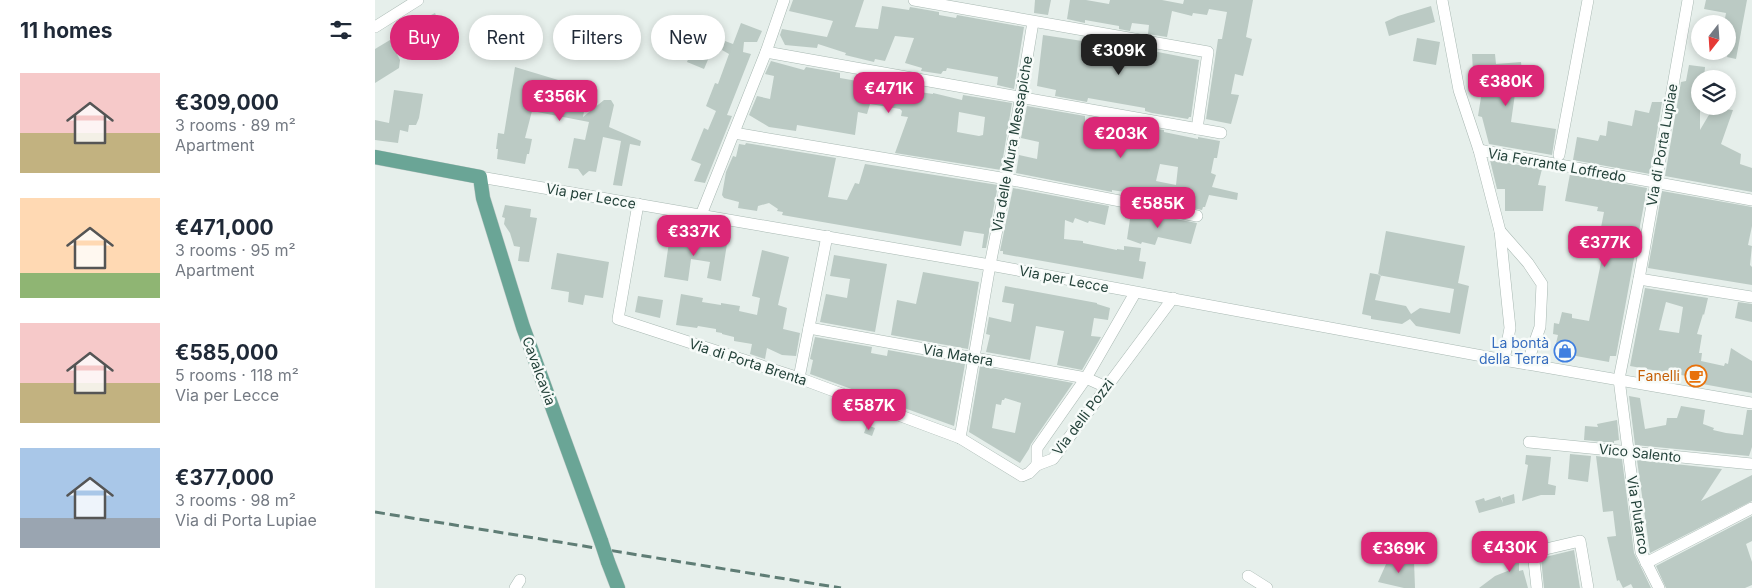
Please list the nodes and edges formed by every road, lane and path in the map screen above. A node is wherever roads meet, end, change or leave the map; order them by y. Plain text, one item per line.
1 (418, 0) edge
2 (784, 0) edge
3 (914, 0) edge
4 (1442, 0) edge
5 (1588, 0) edge
6 (1688, 0) edge
7 (1033, 22) junction
8 (375, 27) edge
9 (766, 52) junction
10 (1021, 97) junction
11 (1197, 128) junction
12 (734, 133) junction
13 (1221, 133) dead end
14 (1479, 150) junction
15 (1559, 155) dead end
16 (375, 157) edge
17 (480, 177) junction
18 (1007, 179) junction
19 (1656, 183) junction
20 (1752, 200) edge
21 (638, 204) junction
22 (701, 215) junction
23 (1197, 216) dead end
24 (1500, 231) junction
25 (827, 236) junction
26 (990, 265) junction
27 (1639, 279) junction
28 (1135, 292) junction
29 (1173, 298) junction
30 (1752, 298) edge
31 (809, 328) junction
32 (975, 358) junction
33 (1505, 360) junction
34 (1527, 364) junction
35 (799, 378) junction
36 (1086, 378) junction
37 (1619, 379) junction
38 (1106, 386) junction
39 (1752, 403) edge
40 (960, 438) junction
41 (1529, 442) dead end
42 (1627, 452) junction
43 (1752, 464) edge
44 (1037, 465) junction
45 (1752, 508) edge
46 (1646, 563) junction
47 (1248, 576) dead end
48 (618, 588) edge
49 (1267, 588) edge
50 (1537, 588) edge
51 (1588, 588) edge
52 (1659, 588) edge

1 - 8 street
2 - 9 street
3 - 7 street
4 - 14 street
5 - 15 street
6 - 19 street, Via di Porta Lupiae
7 - 10 street, Via delle Mura Messapiche
7 - 11 street
9 - 10 street
9 - 12 street
10 - 11 street
10 - 18 street, Via delle Mura Messapiche
11 - 13 street
12 - 18 street
12 - 22 street
14 - 19 street, Via Ferrante Loffredo
14 - 24 street
16 - 17 main road, Via per Lecce
17 - 21 street, Via per Lecce
17 - 48 main road, Cavalcavia, bridge
18 - 23 street
18 - 26 street, Via delle Mura Messapiche
19 - 20 street, Via Ferrante Loffredo
19 - 27 street, Via di Porta Lupiae
21 - 22 street, Via per Lecce
21 - 35 street, Via di Porta Brenta
22 - 25 street, Via per Lecce
24 - 33 street
24 - 34 street
25 - 26 street, Via per Lecce
25 - 31 street
26 - 28 street, Via per Lecce
26 - 32 street, Via delle Mura Messapiche
27 - 30 street
27 - 37 street, Via di Porta Lupiae
28 - 29 street, Via per Lecce
28 - 36 street, Via delli Pozzi
29 - 33 street, Via per Lecce
29 - 38 street, Via delli Pozzi
31 - 32 street, Via Matera
31 - 35 street
32 - 36 street, Via Matera
32 - 40 street, Via delle Mura Messapiche
33 - 34 street, Via per Lecce
34 - 37 street, Via per Lecce
35 - 40 street, Via di Porta Brenta
36 - 38 street, Via Matera
36 - 44 street, Via delli Pozzi
37 - 39 street, Via per Lecce
37 - 42 street, Via Plutarco
38 - 44 street, Via delli Pozzi
40 - 44 street, Via di Porta Brenta
41 - 42 street, Vico Salento
42 - 43 street, Vico Salento
42 - 46 street, Via Plutarco
45 - 46 street
46 - 52 street, Via Plutarco
47 - 49 street
50 - 51 street

